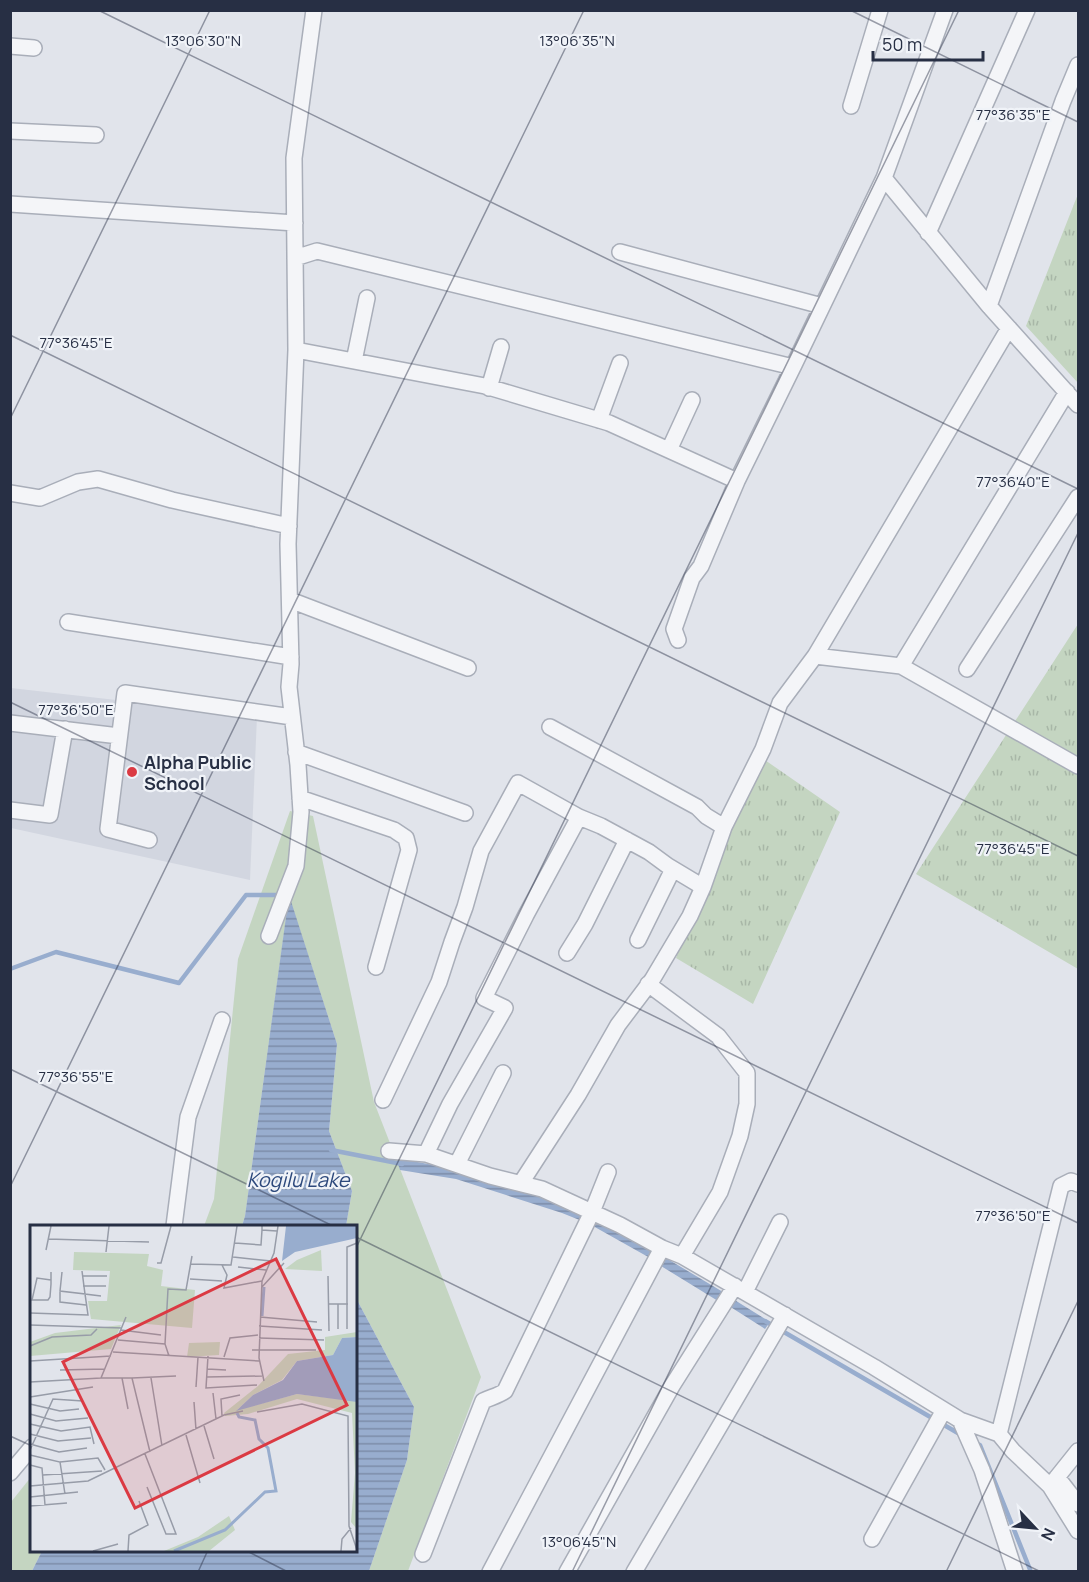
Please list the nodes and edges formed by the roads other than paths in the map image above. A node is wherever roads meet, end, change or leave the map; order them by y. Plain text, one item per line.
1 (314, 10) edge
2 (880, 10) edge
3 (945, 10) edge
4 (1027, 10) edge
5 (10, 46) edge
6 (34, 48) dead end
7 (1078, 65) edge
8 (851, 106) dead end
9 (10, 131) edge
10 (96, 135) dead end
11 (884, 178) junction
12 (10, 204) edge
13 (295, 223) junction
14 (928, 233) junction
15 (620, 252) dead end
16 (296, 258) junction
17 (367, 298) dead end
18 (822, 306) junction
19 (989, 306) junction
20 (1009, 328) junction
21 (501, 347) dead end
22 (296, 350) junction
23 (354, 361) junction
24 (620, 363) dead end
25 (793, 367) junction
26 (489, 388) junction
27 (1067, 392) junction
28 (692, 400) dead end
29 (1078, 405) edge
30 (599, 420) junction
31 (669, 450) junction
32 (737, 481) junction
33 (10, 493) edge
34 (1078, 497) edge
35 (289, 526) junction
36 (290, 600) junction
37 (68, 622) dead end
38 (678, 640) dead end
39 (815, 656) junction
40 (291, 657) junction
41 (901, 666) junction
42 (468, 668) dead end
43 (967, 669) dead end
44 (292, 717) junction
45 (10, 723) edge
46 (550, 727) dead end
47 (65, 729) junction
48 (119, 736) junction
49 (296, 752) junction
50 (1078, 766) edge
51 (300, 798) junction
52 (10, 810) edge
53 (465, 813) dead end
54 (579, 817) junction
55 (724, 827) junction
56 (149, 840) dead end
57 (627, 840) junction
58 (673, 869) junction
59 (703, 887) junction
60 (269, 936) dead end
61 (638, 940) dead end
62 (567, 953) dead end
63 (376, 967) dead end
64 (648, 984) junction
65 (222, 1020) dead end
66 (503, 1073) dead end
67 (383, 1100) dead end
68 (389, 1151) dead end
69 (426, 1154) junction
70 (457, 1164) junction
71 (608, 1172) dead end
72 (521, 1183) junction
73 (1078, 1184) edge
74 (592, 1212) junction
75 (780, 1222) dead end
76 (174, 1225) edge
77 (662, 1248) junction
78 (682, 1256) junction
79 (740, 1289) junction
80 (785, 1315) junction
81 (944, 1410) junction
82 (960, 1420) junction
83 (999, 1434) junction
84 (30, 1449) edge
85 (1078, 1451) edge
86 (10, 1473) edge
87 (1054, 1482) junction
88 (1078, 1504) edge
89 (1078, 1531) edge
90 (872, 1539) dead end
91 (423, 1554) dead end
92 (490, 1572) edge
93 (567, 1572) edge
94 (634, 1572) edge
95 (1015, 1572) edge

1 - 13 street
2 - 8 street
3 - 11 street
4 - 14 street
5 - 6 street
7 - 19 street
9 - 10 street
11 - 14 street
11 - 18 street
12 - 13 street
13 - 16 street
14 - 19 street
15 - 18 street
16 - 22 street
16 - 25 street
17 - 23 street
18 - 25 street
19 - 20 street
20 - 27 street
20 - 39 street
21 - 26 street
22 - 23 street
22 - 35 street
23 - 26 street
24 - 30 street
25 - 32 street
26 - 30 street
27 - 29 street
27 - 41 street
28 - 31 street
30 - 31 street
31 - 32 street
32 - 38 street
33 - 35 street
34 - 43 street
35 - 36 street
36 - 40 street
36 - 42 street
37 - 40 street
39 - 41 street
39 - 55 street
40 - 44 street
41 - 50 street
44 - 48 street
44 - 49 street
45 - 47 street
46 - 55 street
47 - 48 street
47 - 52 street
48 - 56 street
49 - 51 street
49 - 53 street
51 - 60 street
51 - 63 street
54 - 57 street
54 - 67 street
54 - 69 street
55 - 59 street
57 - 58 street
57 - 62 street
58 - 59 street
58 - 61 street
59 - 64 street
64 - 72 street
64 - 78 street
65 - 76 street
66 - 70 street
68 - 69 street
69 - 70 street
70 - 72 street
71 - 74 street
72 - 74 street
73 - 83 street
74 - 77 street
74 - 91 street
75 - 79 street
77 - 78 street
77 - 92 street
78 - 79 street
79 - 80 street
79 - 93 street
80 - 81 street
80 - 94 street
81 - 82 street
81 - 90 street
82 - 83 street
82 - 95 street
83 - 87 street
84 - 86 street
85 - 87 street
87 - 88 street
87 - 89 street

